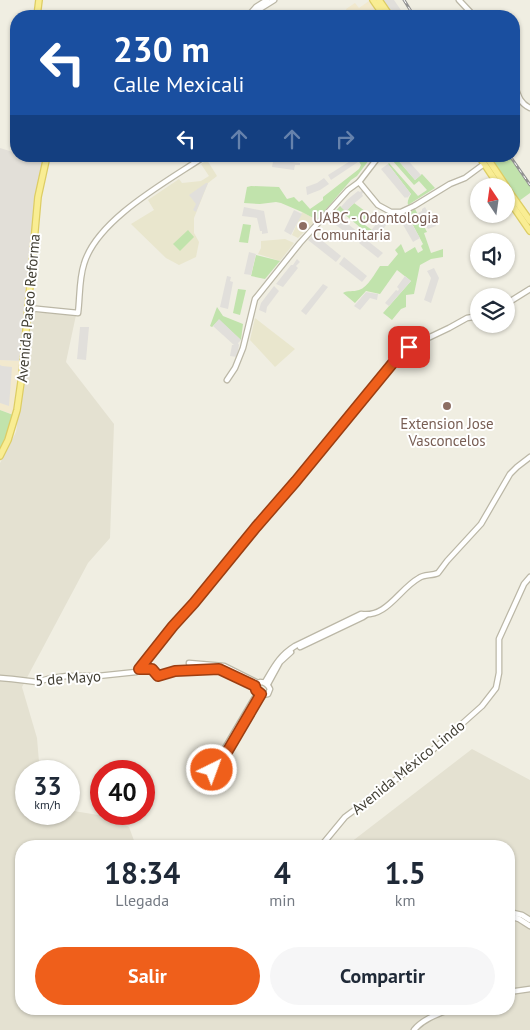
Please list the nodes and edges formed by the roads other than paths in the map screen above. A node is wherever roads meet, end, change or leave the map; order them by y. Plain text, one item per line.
1 (267, 0) edge
2 (274, 0) edge
3 (459, 0) edge
4 (254, 10) edge
5 (258, 10) edge
6 (468, 10) edge
7 (520, 101) edge
8 (530, 108) edge
9 (46, 162) edge
10 (196, 162) edge
11 (374, 162) edge
12 (490, 162) edge
13 (484, 164) joint
14 (494, 178) edge
15 (501, 178) edge
16 (359, 182) junction
17 (515, 204) edge
18 (515, 207) edge
19 (530, 221) edge
20 (530, 231) edge
21 (530, 289) edge
22 (515, 298) edge
23 (28, 308) junction
24 (470, 318) edge
25 (227, 380) dead end
26 (0, 456) edge
27 (530, 458) edge
28 (530, 576) edge
29 (189, 663) dead end
30 (137, 670) junction
31 (0, 678) edge
32 (266, 683) junction
33 (257, 684) junction
34 (260, 693) junction
35 (211, 776) dead end
36 (326, 840) edge
37 (515, 913) edge
38 (515, 918) edge
39 (530, 920) edge
40 (530, 926) edge
41 (530, 989) edge
42 (515, 991) edge
43 (436, 1015) edge
44 (414, 1030) edge

1 - 4 street
2 - 5 street
3 - 6 street
7 - 8 street
9 - 23 main road, Avenida Paseo Reforma
10 - 23 street
11 - 16 street
12 - 15 main road
13 - 14 main road
13 - 16 street
16 - 25 street
17 - 19 main road
18 - 20 main road
21 - 22 street
23 - 26 main road, Avenida Paseo Reforma
24 - 30 street
27 - 32 street
28 - 36 street, Avenida México Lindo
29 - 33 street
30 - 31 street, 5 de Mayo
30 - 33 street
32 - 33 street
32 - 34 street
33 - 34 street
34 - 35 street
37 - 39 street
38 - 40 street
41 - 42 street
43 - 44 street

